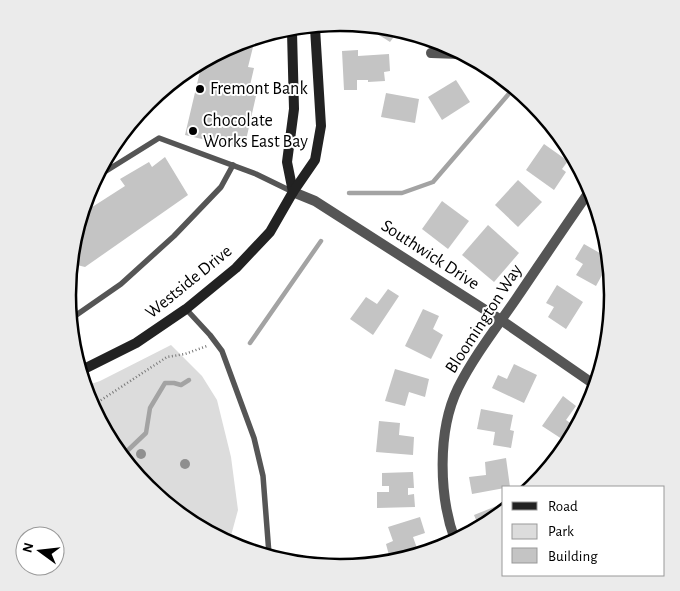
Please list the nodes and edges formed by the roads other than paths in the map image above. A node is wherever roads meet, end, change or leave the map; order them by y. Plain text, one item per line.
1 (315, 33) edge
2 (292, 36) edge
3 (431, 53) dead end
4 (446, 54) edge
5 (233, 165) junction
6 (107, 170) edge
7 (293, 192) junction
8 (585, 197) edge
9 (186, 309) junction
10 (76, 315) edge
11 (500, 320) junction
12 (86, 368) edge
13 (590, 381) edge
14 (453, 534) edge
15 (269, 550) edge

1 - 7 street, Westside Drive
2 - 7 street
3 - 4 street
5 - 6 lane
5 - 7 lane
5 - 10 lane
7 - 9 street, Westside Drive
7 - 11 street, Southwick Drive
8 - 11 street, Bloomington Way
9 - 12 street, Westside Drive
9 - 15 lane
11 - 13 street, Southwick Drive
11 - 14 street, Bloomington Way

